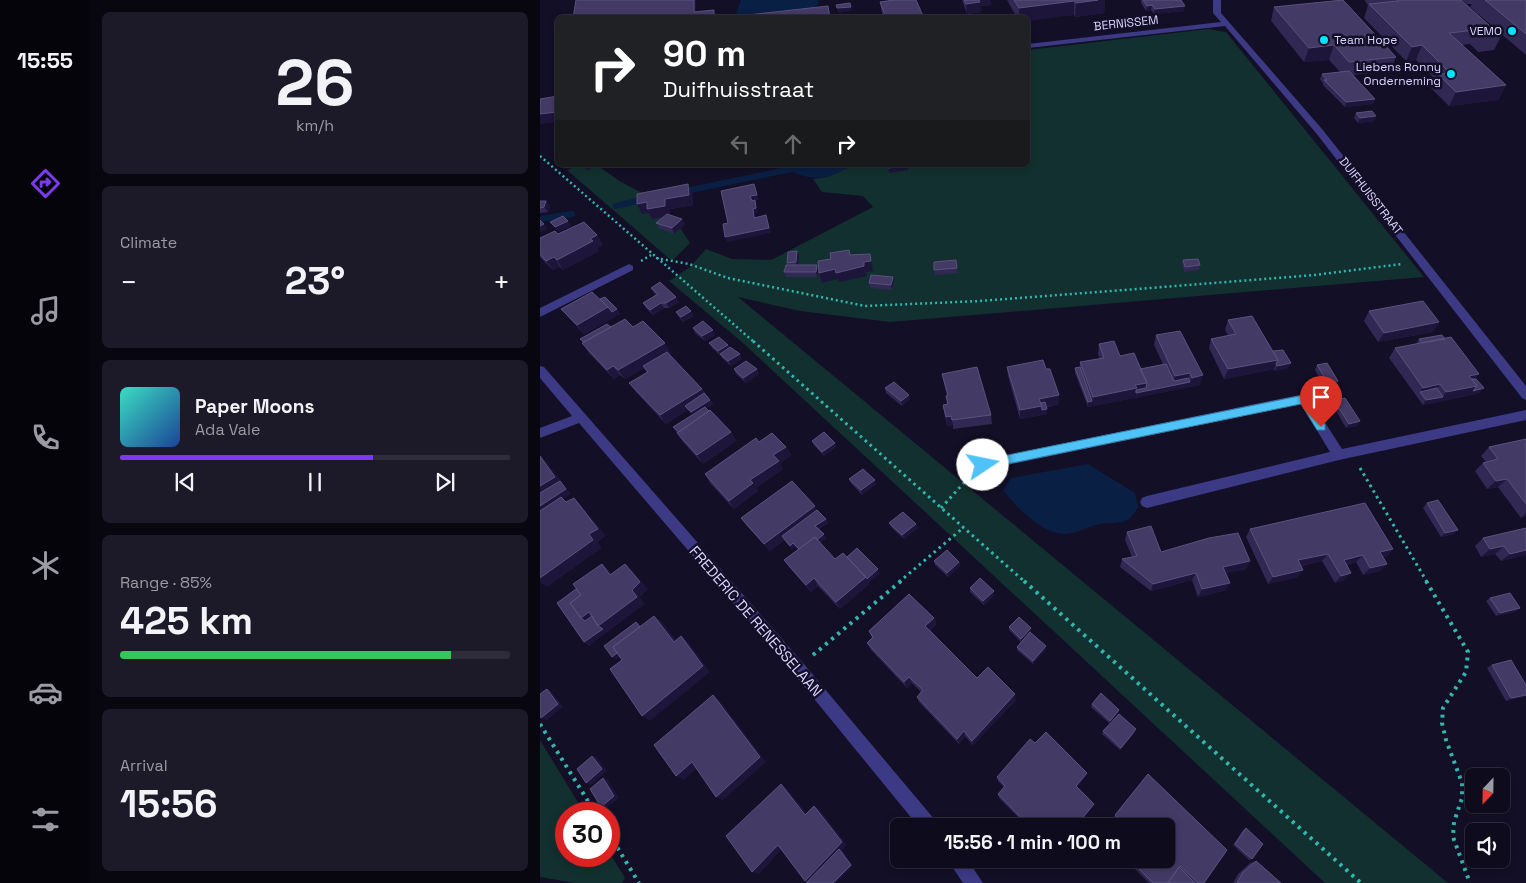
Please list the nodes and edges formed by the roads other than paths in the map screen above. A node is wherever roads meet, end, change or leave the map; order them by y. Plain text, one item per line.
1 (1217, 0) edge
2 (1227, 24) junction
3 (1030, 46) edge
4 (629, 268) dead end
5 (540, 313) edge
6 (540, 370) edge
7 (1526, 395) edge
8 (1526, 415) edge
9 (580, 418) junction
10 (540, 433) edge
11 (1345, 454) junction
12 (983, 465) road end
13 (1147, 502) dead end
14 (922, 818) edge
15 (963, 868) edge
16 (974, 883) edge

1 - 2 street, DUIFHUISSTRAAT
2 - 3 street, BERNISSEM
2 - 7 street, DUIFHUISSTRAAT
4 - 5 street
6 - 9 street, FREDERIC DE RENESSELAAN
8 - 11 street
9 - 10 street
9 - 14 street, FREDERIC DE RENESSELAAN
11 - 12 street
11 - 13 street
15 - 16 street

